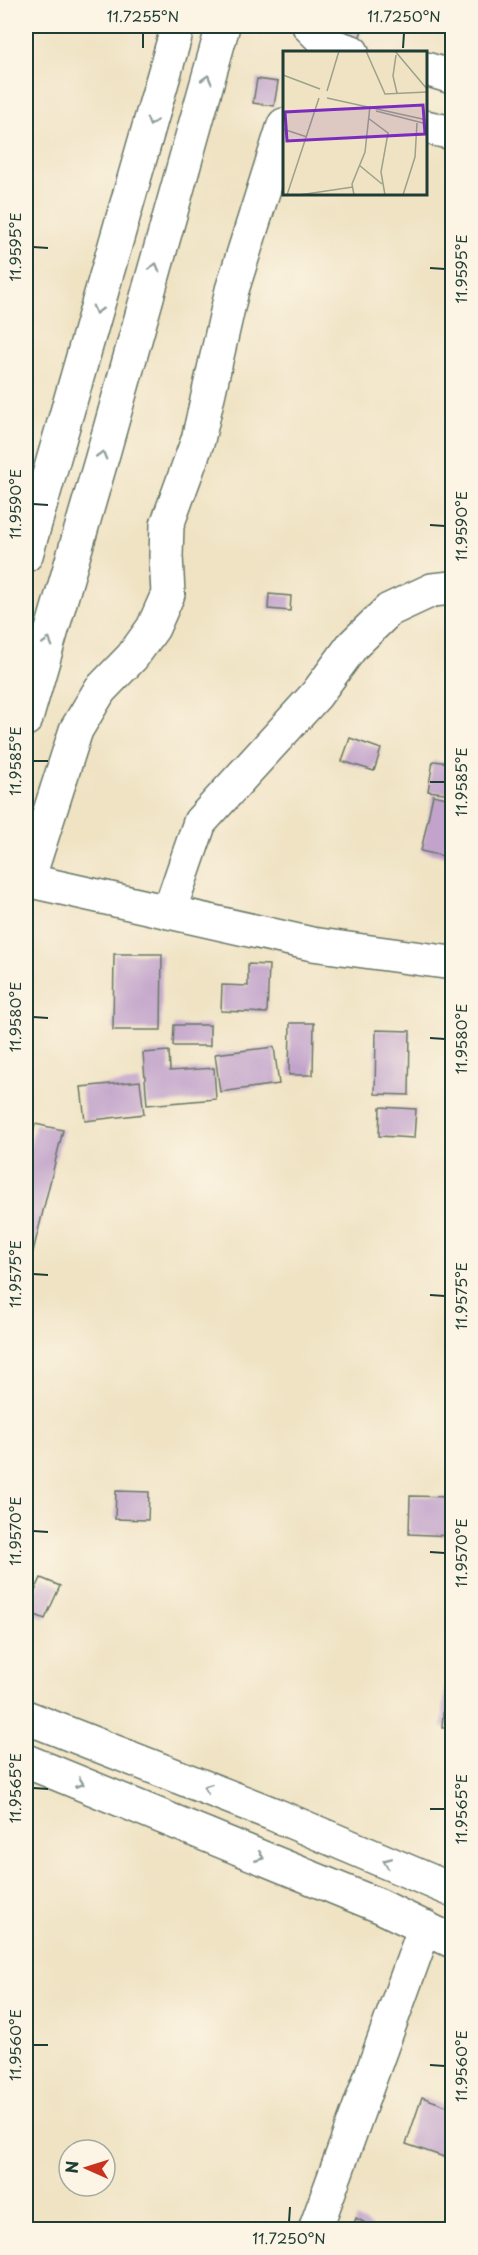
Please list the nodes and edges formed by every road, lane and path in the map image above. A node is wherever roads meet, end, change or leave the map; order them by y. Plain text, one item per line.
1 (178, 26) edge
2 (223, 26) edge
3 (309, 26) edge
4 (302, 51) edge
5 (349, 51) edge
6 (427, 69) edge
7 (453, 77) edge
8 (427, 128) edge
9 (283, 131) edge
10 (453, 133) edge
11 (26, 555) edge
12 (453, 588) edge
13 (26, 718) edge
14 (27, 880) edge
15 (169, 912) junction
16 (453, 963) edge
17 (26, 1717) edge
18 (26, 1761) edge
19 (447, 1888) edge
20 (439, 1934) edge
21 (315, 2229) edge

1 -> 11 street
13 -> 2 street
3 - 4 street
3 - 5 street
6 - 7 street
8 - 10 street
9 - 14 street
12 - 15 street
14 - 15 street
15 - 16 street
19 -> 17 street
18 -> 20 street
20 - 21 street

